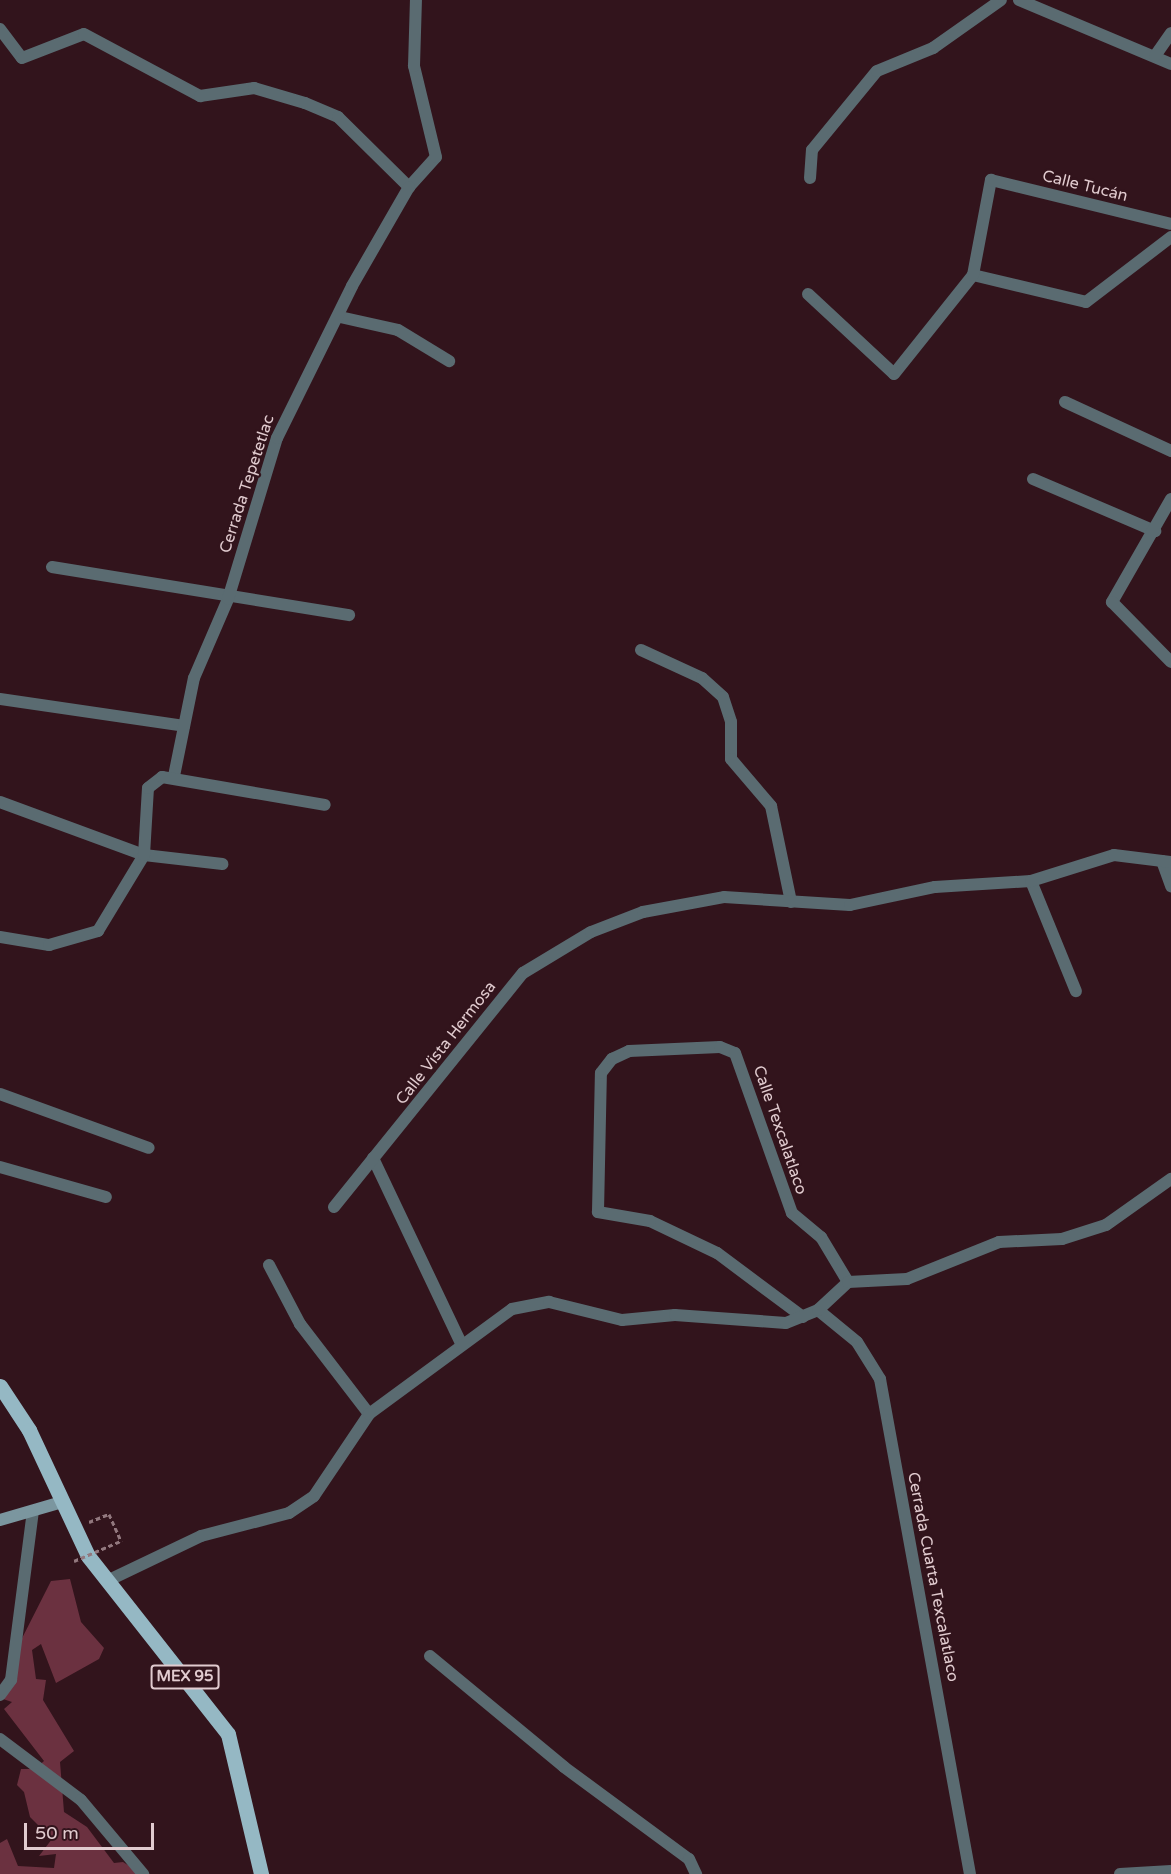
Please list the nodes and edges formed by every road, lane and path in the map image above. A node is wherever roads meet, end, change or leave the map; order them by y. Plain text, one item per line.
1 (416, 0) edge
2 (1001, 0) edge
3 (1018, 0) edge
4 (0, 29) edge
5 (1171, 33) edge
6 (1155, 56) junction
7 (1171, 64) edge
8 (810, 178) dead end
9 (409, 187) junction
10 (1171, 224) edge
11 (1171, 237) edge
12 (973, 275) junction
13 (807, 294) dead end
14 (340, 317) junction
15 (449, 361) dead end
16 (1065, 402) dead end
17 (1171, 451) edge
18 (1033, 479) dead end
19 (1171, 499) edge
20 (1155, 531) junction
21 (52, 567) dead end
22 (228, 599) junction
23 (349, 615) dead end
24 (641, 650) dead end
25 (1171, 662) edge
26 (0, 699) edge
27 (184, 726) junction
28 (174, 776) junction
29 (0, 802) edge
30 (325, 805) dead end
31 (144, 855) junction
32 (1167, 861) edge
33 (222, 864) dead end
34 (1031, 880) junction
35 (1171, 886) edge
36 (791, 903) junction
37 (0, 937) edge
38 (1076, 991) dead end
39 (0, 1094) edge
40 (149, 1148) dead end
41 (372, 1158) junction
42 (0, 1167) edge
43 (1171, 1179) edge
44 (106, 1197) dead end
45 (334, 1207) dead end
46 (269, 1265) dead end
47 (848, 1282) junction
48 (818, 1310) junction
49 (803, 1317) junction
50 (461, 1343) junction
51 (0, 1386) edge
52 (369, 1414) junction
53 (62, 1502) junction
54 (33, 1511) junction
55 (109, 1514) dead end
56 (0, 1520) edge
57 (74, 1561) dead end
58 (107, 1581) junction
59 (430, 1656) dead end
60 (0, 1695) edge
61 (0, 1739) edge
62 (1171, 1871) edge
63 (143, 1874) edge
64 (261, 1874) edge
65 (696, 1874) edge
66 (970, 1874) edge
67 (1120, 1874) edge

1 - 9 street, Cerrada Tepetetlac
2 - 8 street
3 - 6 street
4 - 9 street
5 - 6 street
6 - 7 street
9 - 14 street, Cerrada Tepetetlac
10 - 12 street, Calle Tucán
11 - 12 street
12 - 13 street
14 - 15 street
14 - 22 street, Cerrada Tepetetlac
16 - 17 street
18 - 20 street
19 - 20 street
20 - 25 street
21 - 22 street
22 - 23 street
22 - 27 street, Cerrada Tepetetlac
24 - 36 street
26 - 27 street
27 - 28 street, Cerrada Tepetetlac
28 - 30 street
28 - 31 street
29 - 31 street
31 - 33 street
31 - 37 street
32 - 34 street, Calle Vista Hermosa
32 - 35 street
34 - 36 street, Calle Vista Hermosa
34 - 38 street
36 - 41 street, Calle Vista Hermosa
39 - 40 street
41 - 45 street, Calle Vista Hermosa
41 - 50 street
42 - 44 street
43 - 47 street
46 - 52 street
47 - 48 street
47 - 49 street, Calle Texcalatlaco
48 - 49 street
48 - 66 street, Cerrada Cuarta Texcalatlaco
49 - 50 street
50 - 52 street
51 - 53 main road, MEX 95
52 - 58 street
53 - 54 main road
53 - 58 main road, MEX 95
54 - 56 main road
54 - 60 street
55 - 57 path, bridge
58 - 64 main road, MEX 95
59 - 65 street
61 - 63 street
62 - 67 street

